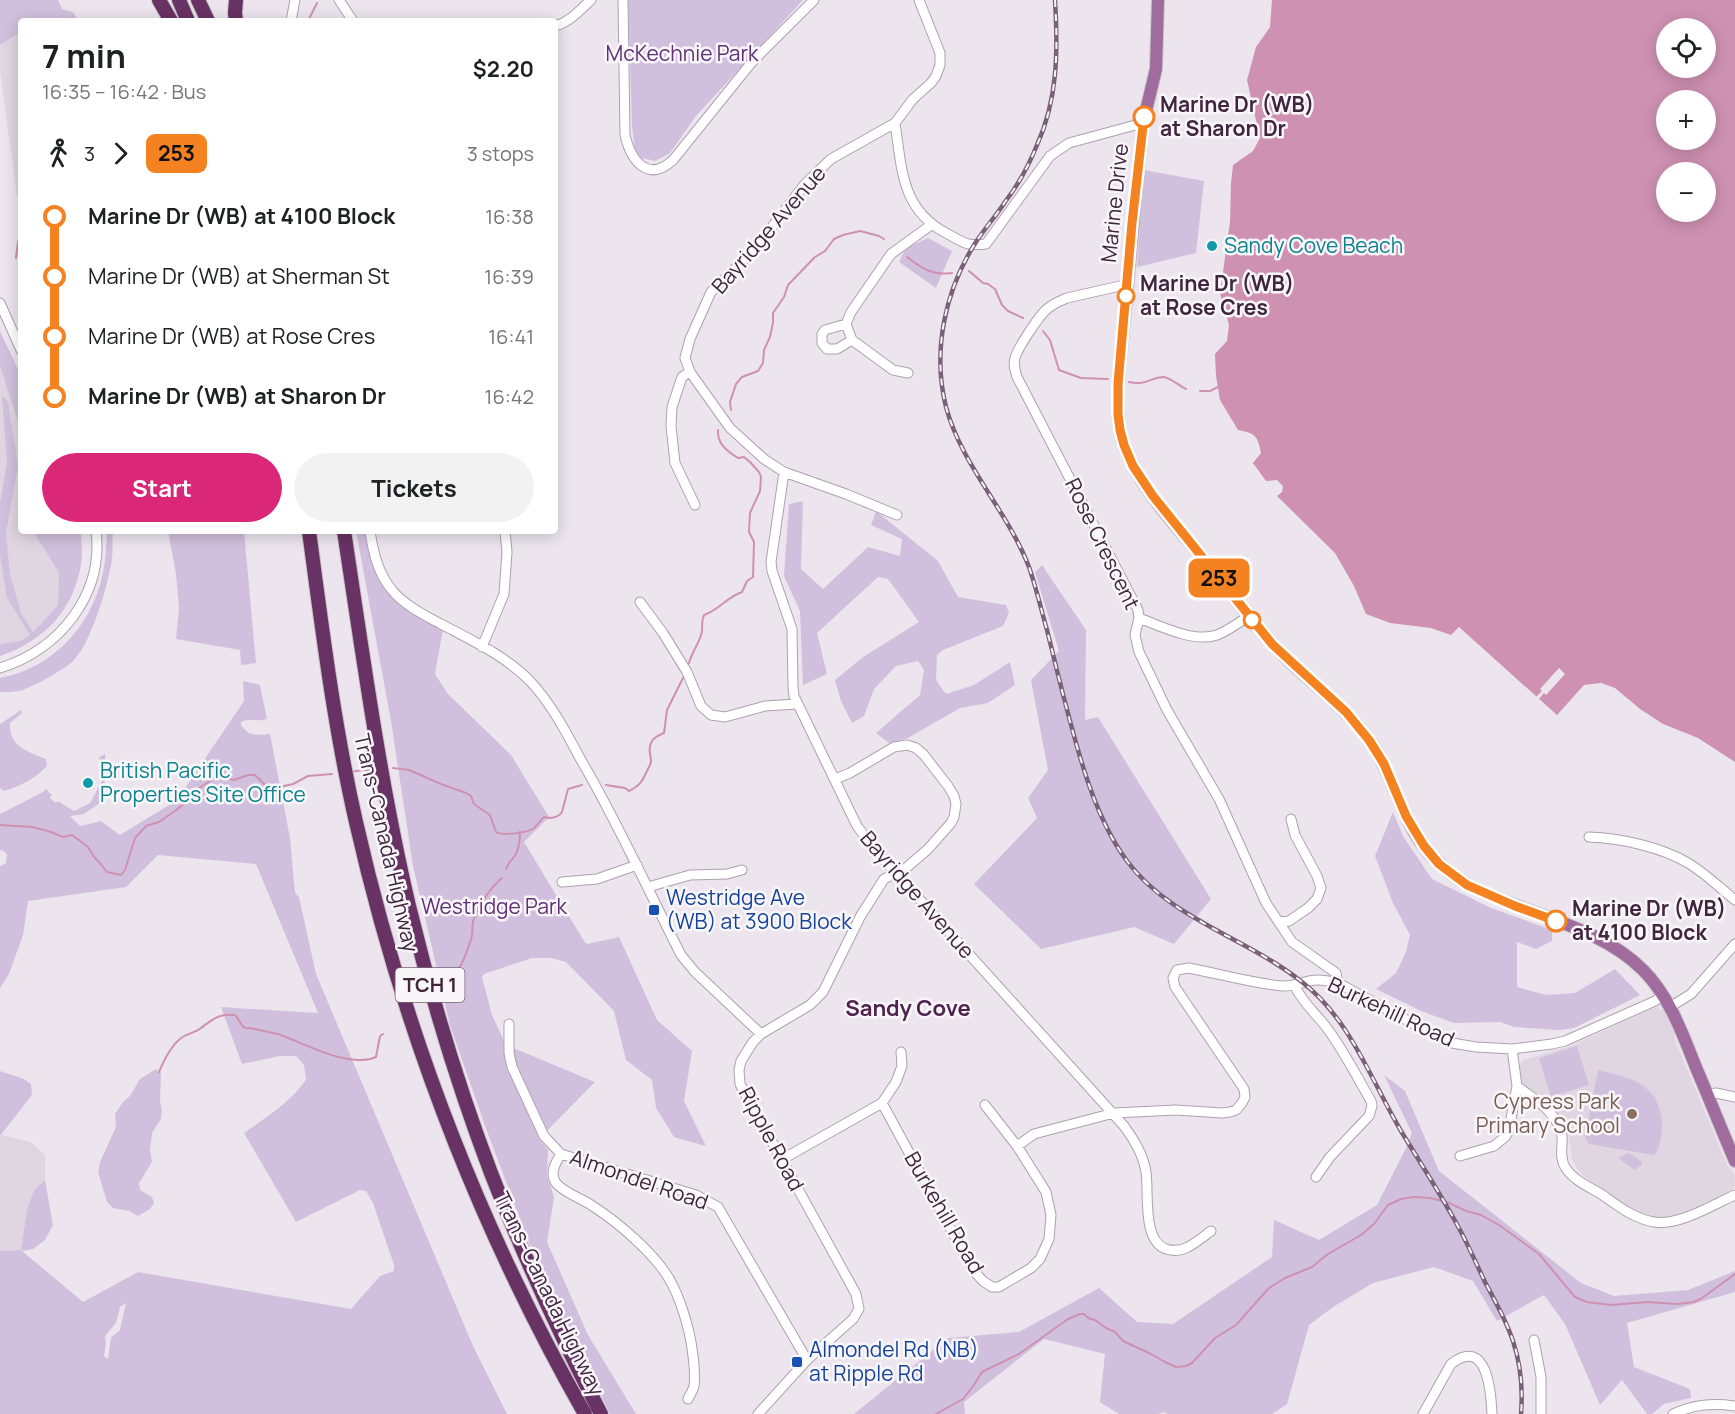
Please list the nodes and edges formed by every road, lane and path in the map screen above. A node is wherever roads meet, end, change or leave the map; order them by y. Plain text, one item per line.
1 (159, 0) edge
2 (179, 0) edge
3 (198, 0) edge
4 (236, 0) edge
5 (296, 0) edge
6 (339, 0) edge
7 (591, 0) edge
8 (623, 0) edge
9 (814, 0) edge
10 (919, 0) edge
11 (1158, 0) edge
12 (169, 18) edge
13 (187, 18) edge
14 (207, 18) edge
15 (236, 18) edge
16 (292, 18) edge
17 (351, 18) edge
18 (558, 26) edge
19 (895, 123) junction
20 (1143, 123) junction
21 (931, 225) junction
22 (1127, 281) junction
23 (0, 303) edge
24 (846, 324) junction
25 (852, 340) junction
26 (18, 343) edge
27 (690, 372) junction
28 (908, 373) dead end
29 (784, 472) junction
30 (695, 505) dead end
31 (897, 515) dead end
32 (96, 534) edge
33 (309, 534) edge
34 (344, 534) edge
35 (370, 534) edge
36 (505, 534) edge
37 (640, 602) dead end
38 (1249, 616) junction
39 (1139, 618) junction
40 (482, 647) junction
41 (0, 668) edge
42 (797, 704) junction
43 (835, 779) junction
44 (1291, 819) dead end
45 (1589, 837) dead end
46 (637, 865) junction
47 (742, 870) dead end
48 (897, 874) junction
49 (562, 882) dead end
50 (648, 886) junction
51 (1735, 900) edge
52 (1280, 922) junction
53 (1735, 944) edge
54 (1338, 983) junction
55 (1295, 986) junction
56 (1663, 995) junction
57 (1670, 1007) junction
58 (509, 1024) dead end
59 (761, 1034) junction
60 (1512, 1049) junction
61 (901, 1052) dead end
62 (1517, 1086) junction
63 (1707, 1095) junction
64 (1735, 1097) edge
65 (882, 1103) junction
66 (986, 1105) dead end
67 (1114, 1113) junction
68 (1017, 1146) junction
69 (561, 1154) junction
70 (1460, 1156) dead end
71 (781, 1160) junction
72 (1735, 1161) edge
73 (1316, 1178) dead end
74 (1735, 1195) edge
75 (1211, 1231) dead end
76 (1534, 1340) dead end
77 (807, 1360) junction
78 (688, 1399) dead end
79 (1735, 1406) edge
80 (585, 1414) edge
81 (601, 1414) edge
82 (758, 1414) edge
83 (1423, 1414) edge
84 (1492, 1414) edge
85 (1541, 1414) edge
86 (1673, 1414) edge

1 - 12 highway
2 - 13 highway
3 - 14 highway
4 - 15 highway
5 - 16 street
6 - 17 street
7 - 18 street
8 - 9 street
10 - 19 street, Bayridge Avenue
11 - 20 main road, Marine Drive
19 - 21 street
19 - 27 street, Bayridge Avenue
20 - 21 street
20 - 22 main road, Marine Drive
21 - 24 street
22 - 38 main road, Marine Drive
22 - 39 street, Rose Crescent
23 - 26 street
24 - 25 street
24 - 25 street
25 - 28 street
27 - 29 street
27 - 30 street
29 - 31 street
29 - 42 street, Bayridge Avenue
32 - 41 street
33 - 80 highway, Trans-Canada Highway / TCH 1
34 - 81 highway, Trans-Canada Highway / TCH 1
35 - 40 street
36 - 40 street
37 - 42 street
38 - 39 street
38 - 56 main road, Marine Drive
39 - 52 street, Rose Crescent
40 - 46 street
42 - 43 street, Bayridge Avenue
43 - 48 street, Bayridge Avenue
43 - 48 street
44 - 52 street
45 - 51 street
46 - 49 street
46 - 50 street
47 - 50 street
48 - 59 street, Ripple Road
48 - 67 street, Bayridge Avenue
50 - 59 street
52 - 54 street, Rose Crescent
53 - 57 street
54 - 55 street, Burkehill Road
54 - 60 street, Burkehill Road
55 - 67 street, Burkehill Road
55 - 73 street
56 - 57 main road, Marine Drive
56 - 60 street, Burkehill Road
57 - 63 main road, Marine Drive
58 - 69 street, Almondel Road
59 - 71 street, Ripple Road
60 - 62 street
61 - 65 street
62 - 70 street
62 - 74 street
63 - 64 street
63 - 72 main road, Marine Drive
65 - 68 street, Burkehill Road
65 - 71 street
66 - 68 street, Burkehill Road
67 - 68 street, Burkehill Road
67 - 75 street, Bayridge Avenue
69 - 77 street, Almondel Road
69 - 78 street
71 - 77 street, Ripple Road
76 - 85 street
77 - 82 street
79 - 86 street
83 - 84 street

